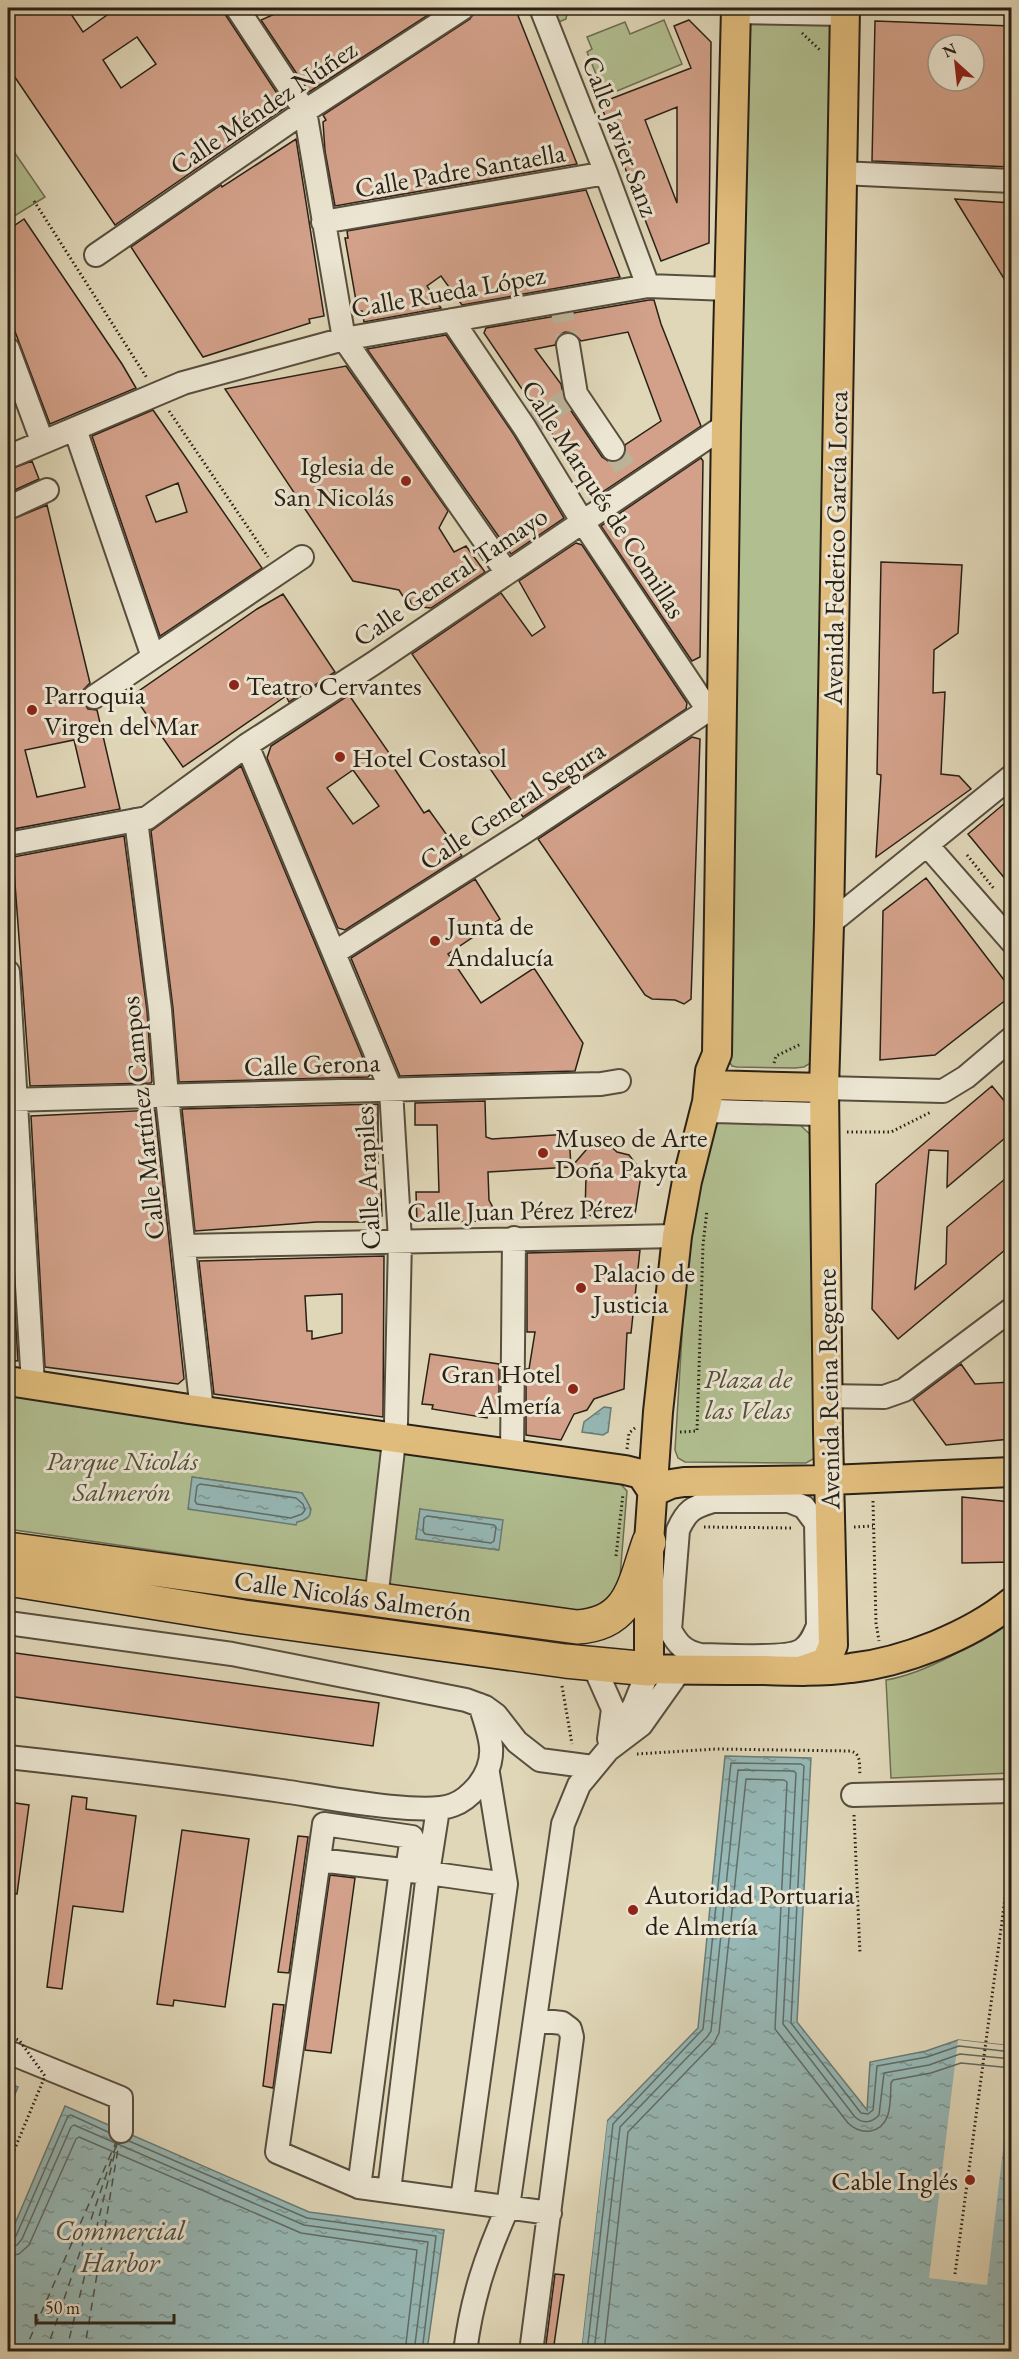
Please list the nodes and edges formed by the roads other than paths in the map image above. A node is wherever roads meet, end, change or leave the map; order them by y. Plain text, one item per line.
1 (463, 8) edge
2 (736, 10) edge
3 (247, 11) edge
4 (545, 11) edge
5 (845, 11) edge
6 (305, 111) junction
7 (606, 173) junction
8 (841, 173) junction
9 (1011, 182) edge
10 (323, 222) junction
11 (96, 255) dead end
12 (648, 286) junction
13 (729, 290) junction
14 (452, 320) junction
15 (344, 339) junction
16 (568, 345) tunnel mouth
17 (8, 349) edge
18 (726, 425) junction
19 (75, 429) junction
20 (42, 441) junction
21 (613, 449) tunnel mouth
22 (8, 457) edge
23 (46, 490) dead end
24 (10, 501) edge
25 (582, 521) junction
26 (302, 557) dead end
27 (507, 573) junction
28 (153, 657) junction
29 (94, 697) dead end
30 (715, 710) junction
31 (247, 745) junction
32 (1011, 776) edge
33 (136, 820) junction
34 (8, 833) edge
35 (8, 838) edge
36 (8, 844) edge
37 (927, 845) junction
38 (920, 870) dead end
39 (860, 900) junction
40 (829, 924) junction
41 (1011, 942) edge
42 (334, 953) junction
43 (8, 972) edge
44 (1011, 1038) edge
45 (619, 1081) dead end
46 (709, 1085) junction
47 (824, 1088) junction
48 (391, 1090) junction
49 (167, 1097) junction
50 (12, 1100) edge
51 (704, 1113) junction
52 (824, 1117) junction
53 (677, 1236) junction
54 (506, 1238) junction
55 (400, 1240) junction
56 (184, 1246) junction
57 (501, 1293) dead end
58 (1011, 1309) edge
59 (20, 1382) edge
60 (827, 1396) junction
61 (202, 1411) junction
62 (395, 1438) junction
63 (512, 1455) junction
64 (1011, 1472) edge
65 (830, 1480) junction
66 (653, 1492) junction
67 (816, 1528) joint
68 (649, 1542) junction
69 (8, 1549) edge
70 (8, 1579) edge
71 (376, 1600) junction
72 (1011, 1602) edge
73 (8, 1623) edge
74 (579, 1663) junction
75 (664, 1669) junction
76 (801, 1671) junction
77 (480, 1705) junction
78 (608, 1750) junction
79 (8, 1756) edge
80 (592, 1767) junction
81 (488, 1773) junction
82 (1011, 1791) edge
83 (857, 1795) road end
84 (438, 1809) junction
85 (319, 1860) junction
86 (412, 1871) junction
87 (506, 1884) junction
88 (536, 2020) junction
89 (8, 2052) edge
90 (121, 2131) dead end
91 (359, 2187) junction
92 (389, 2190) junction
93 (462, 2200) junction
94 (508, 2206) junction
95 (550, 2213) junction
96 (465, 2352) edge
97 (531, 2352) edge

1 - 6 street, Calle Méndez Núñez
2 - 5 street
2 - 13 main road
3 - 6 street
4 - 7 street, Calle Javier Sanz
5 - 8 main road, Avenida Federico García Lorca
6 - 10 street
6 - 11 street, Calle Méndez Núñez
7 - 10 street, Calle Padre Santaella
7 - 12 street, Calle Javier Sanz
8 - 9 street
8 - 40 main road, Avenida Federico García Lorca
10 - 15 street
12 - 13 street, Calle Rueda López
12 - 14 street, Calle Rueda López
13 - 18 main road
14 - 15 street, Calle Rueda López
14 - 25 street, Calle Marqués de Comillas
15 - 19 street, Calle Rueda López
15 - 27 street
16 - 21 street
17 - 20 street
18 - 25 street, Calle General Tamayo
18 - 30 main road
19 - 20 street, Calle Rueda López
19 - 28 street
20 - 22 street, Calle Rueda López
23 - 24 street
25 - 27 street, Calle General Tamayo
25 - 30 street, Calle Marqués de Comillas
26 - 28 street
27 - 31 street, Calle General Tamayo
28 - 29 street
30 - 42 street, Calle General Segura
30 - 46 main road
31 - 33 street, Calle General Tamayo
31 - 42 street, Calle Arapiles
32 - 37 street
33 - 36 street, Calle General Tamayo
33 - 49 street, Calle Martínez Campos
34 - 35 street
37 - 39 street
37 - 41 street
38 - 39 street
39 - 40 street
40 - 47 main road, Avenida Federico García Lorca
42 - 48 street, Calle Arapiles
43 - 50 street
44 - 47 street
45 - 48 street, Calle Gerona
46 - 47 main road
46 - 51 main road
47 - 52 main road, Avenida Reina Regente
48 - 49 street, Calle Gerona
48 - 55 street, Calle Arapiles
49 - 50 street, Calle Gerona
49 - 56 street, Calle Martínez Campos
50 - 59 street
51 - 52 street
51 - 53 main road
52 - 60 main road, Avenida Reina Regente
53 - 54 street, Calle Juan Pérez Pérez
53 - 66 main road
54 - 55 street, Calle Juan Pérez Pérez
54 - 57 street
54 - 63 street
55 - 56 street, Calle Juan Pérez Pérez
55 - 62 street, Calle Arapiles
56 - 61 street, Calle Martínez Campos
58 - 60 street
59 - 61 main road
60 - 65 main road, Avenida Reina Regente
61 - 62 main road
62 - 63 main road
62 - 71 street, Calle Arapiles
63 - 66 main road
64 - 65 main road
65 - 66 main road
65 - 76 main road, Avenida Reina Regente
66 - 68 main road
67 - 67 street
68 - 71 highway, Calle Nicolás Salmerón
68 - 75 main road
69 - 71 highway, Calle Nicolás Salmerón
70 - 74 highway, Calle Nicolás Salmerón
72 - 76 main road
73 - 77 street
74 - 75 highway, Calle Nicolás Salmerón
74 - 78 street
75 - 76 main road
75 - 78 street
75 - 78 street
77 - 80 street
77 - 81 street
78 - 80 street
79 - 84 street
80 - 88 street
81 - 84 street
81 - 87 street
82 - 83 street
84 - 86 street
85 - 86 street
85 - 86 street
85 - 91 street
86 - 87 street
86 - 91 street
86 - 92 street
87 - 93 street
88 - 94 street
88 - 95 street
89 - 90 street
91 - 92 street
92 - 93 street
93 - 94 street
94 - 95 street
94 - 96 street
95 - 97 street

